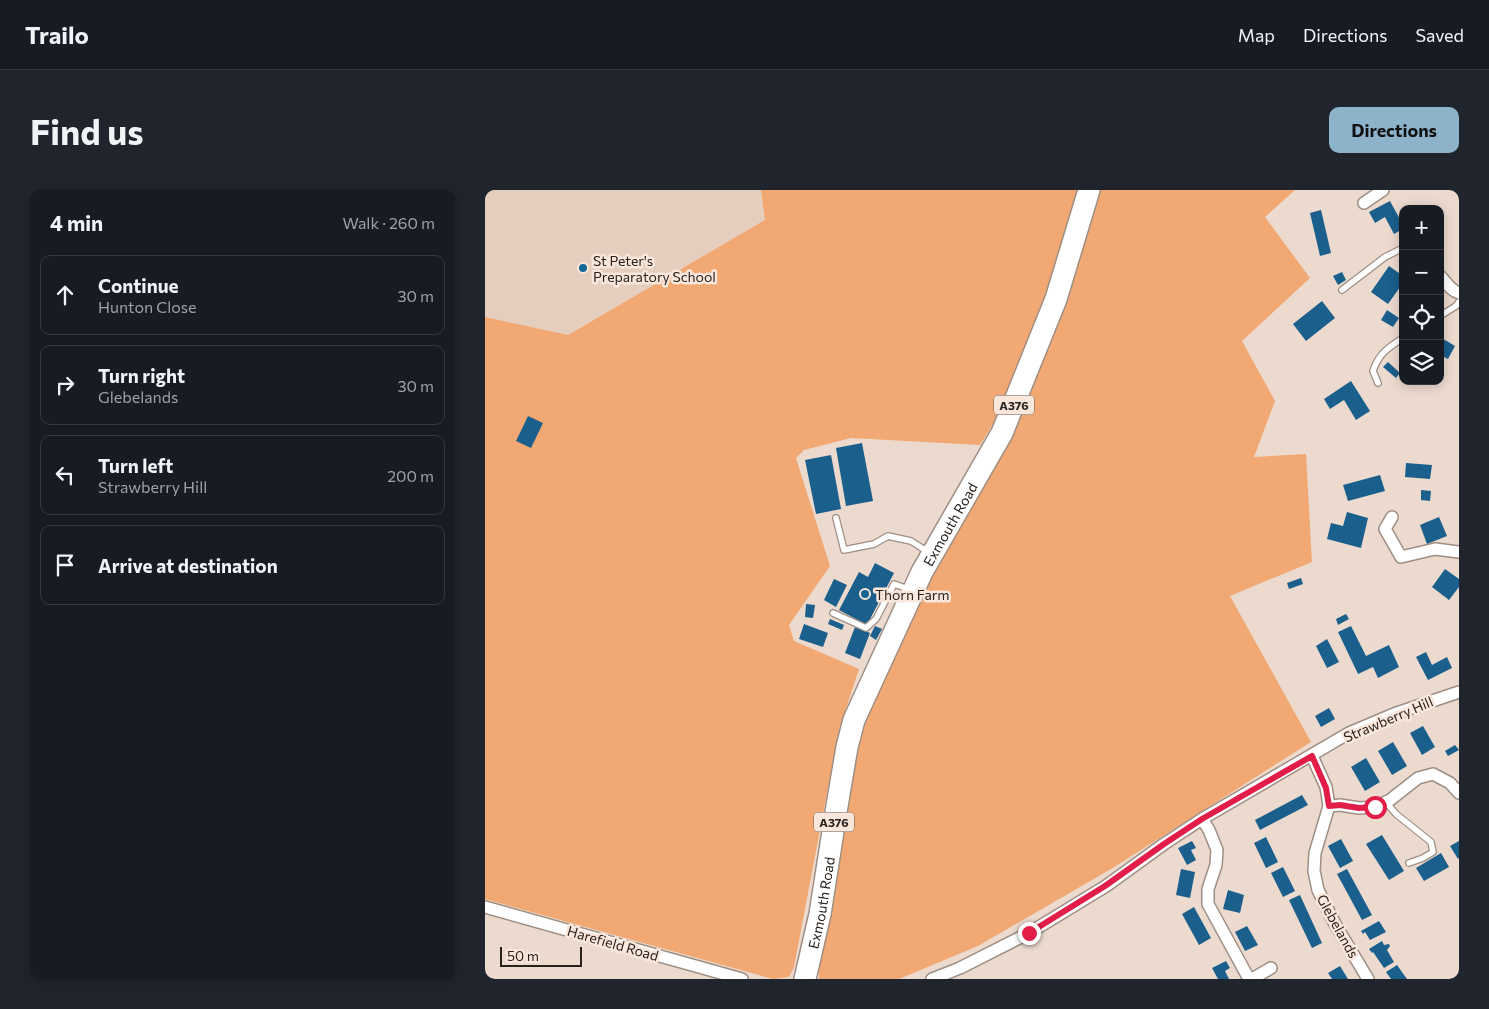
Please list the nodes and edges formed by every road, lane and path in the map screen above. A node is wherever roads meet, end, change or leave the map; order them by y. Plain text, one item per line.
1 (1089, 190) edge
2 (1383, 190) edge
3 (1364, 203) dead end
4 (1399, 250) edge
5 (1444, 280) edge
6 (1342, 290) dead end
7 (1459, 294) edge
8 (1459, 302) edge
9 (1444, 314) edge
10 (1400, 340) edge
11 (1378, 383) dead end
12 (1392, 517) dead end
13 (836, 518) dead end
14 (1459, 552) edge
15 (931, 554) junction
16 (913, 591) junction
17 (833, 612) dead end
18 (1459, 692) edge
19 (1312, 756) junction
20 (1459, 793) edge
21 (1385, 802) junction
22 (1329, 806) junction
23 (1202, 819) junction
24 (1409, 863) dead end
25 (485, 907) edge
26 (1271, 968) dead end
27 (742, 979) edge
28 (805, 979) edge
29 (932, 979) edge
30 (1250, 979) edge
31 (1368, 979) edge

1 - 15 highway, Exmouth Road / A376
2 - 3 street
4 - 6 lane
5 - 7 street
8 - 9 lane
10 - 11 lane
12 - 14 street
13 - 15 lane
15 - 16 highway, Exmouth Road / A376
16 - 17 lane
16 - 28 highway, Exmouth Road / A376
18 - 19 street, Strawberry Hill
19 - 22 street, Glebelands
19 - 23 street, Strawberry Hill
20 - 21 street
21 - 22 street
21 - 24 lane
22 - 31 street, Glebelands
23 - 29 street, Strawberry Hill
23 - 30 street
25 - 27 street, Harefield Road
26 - 30 street

